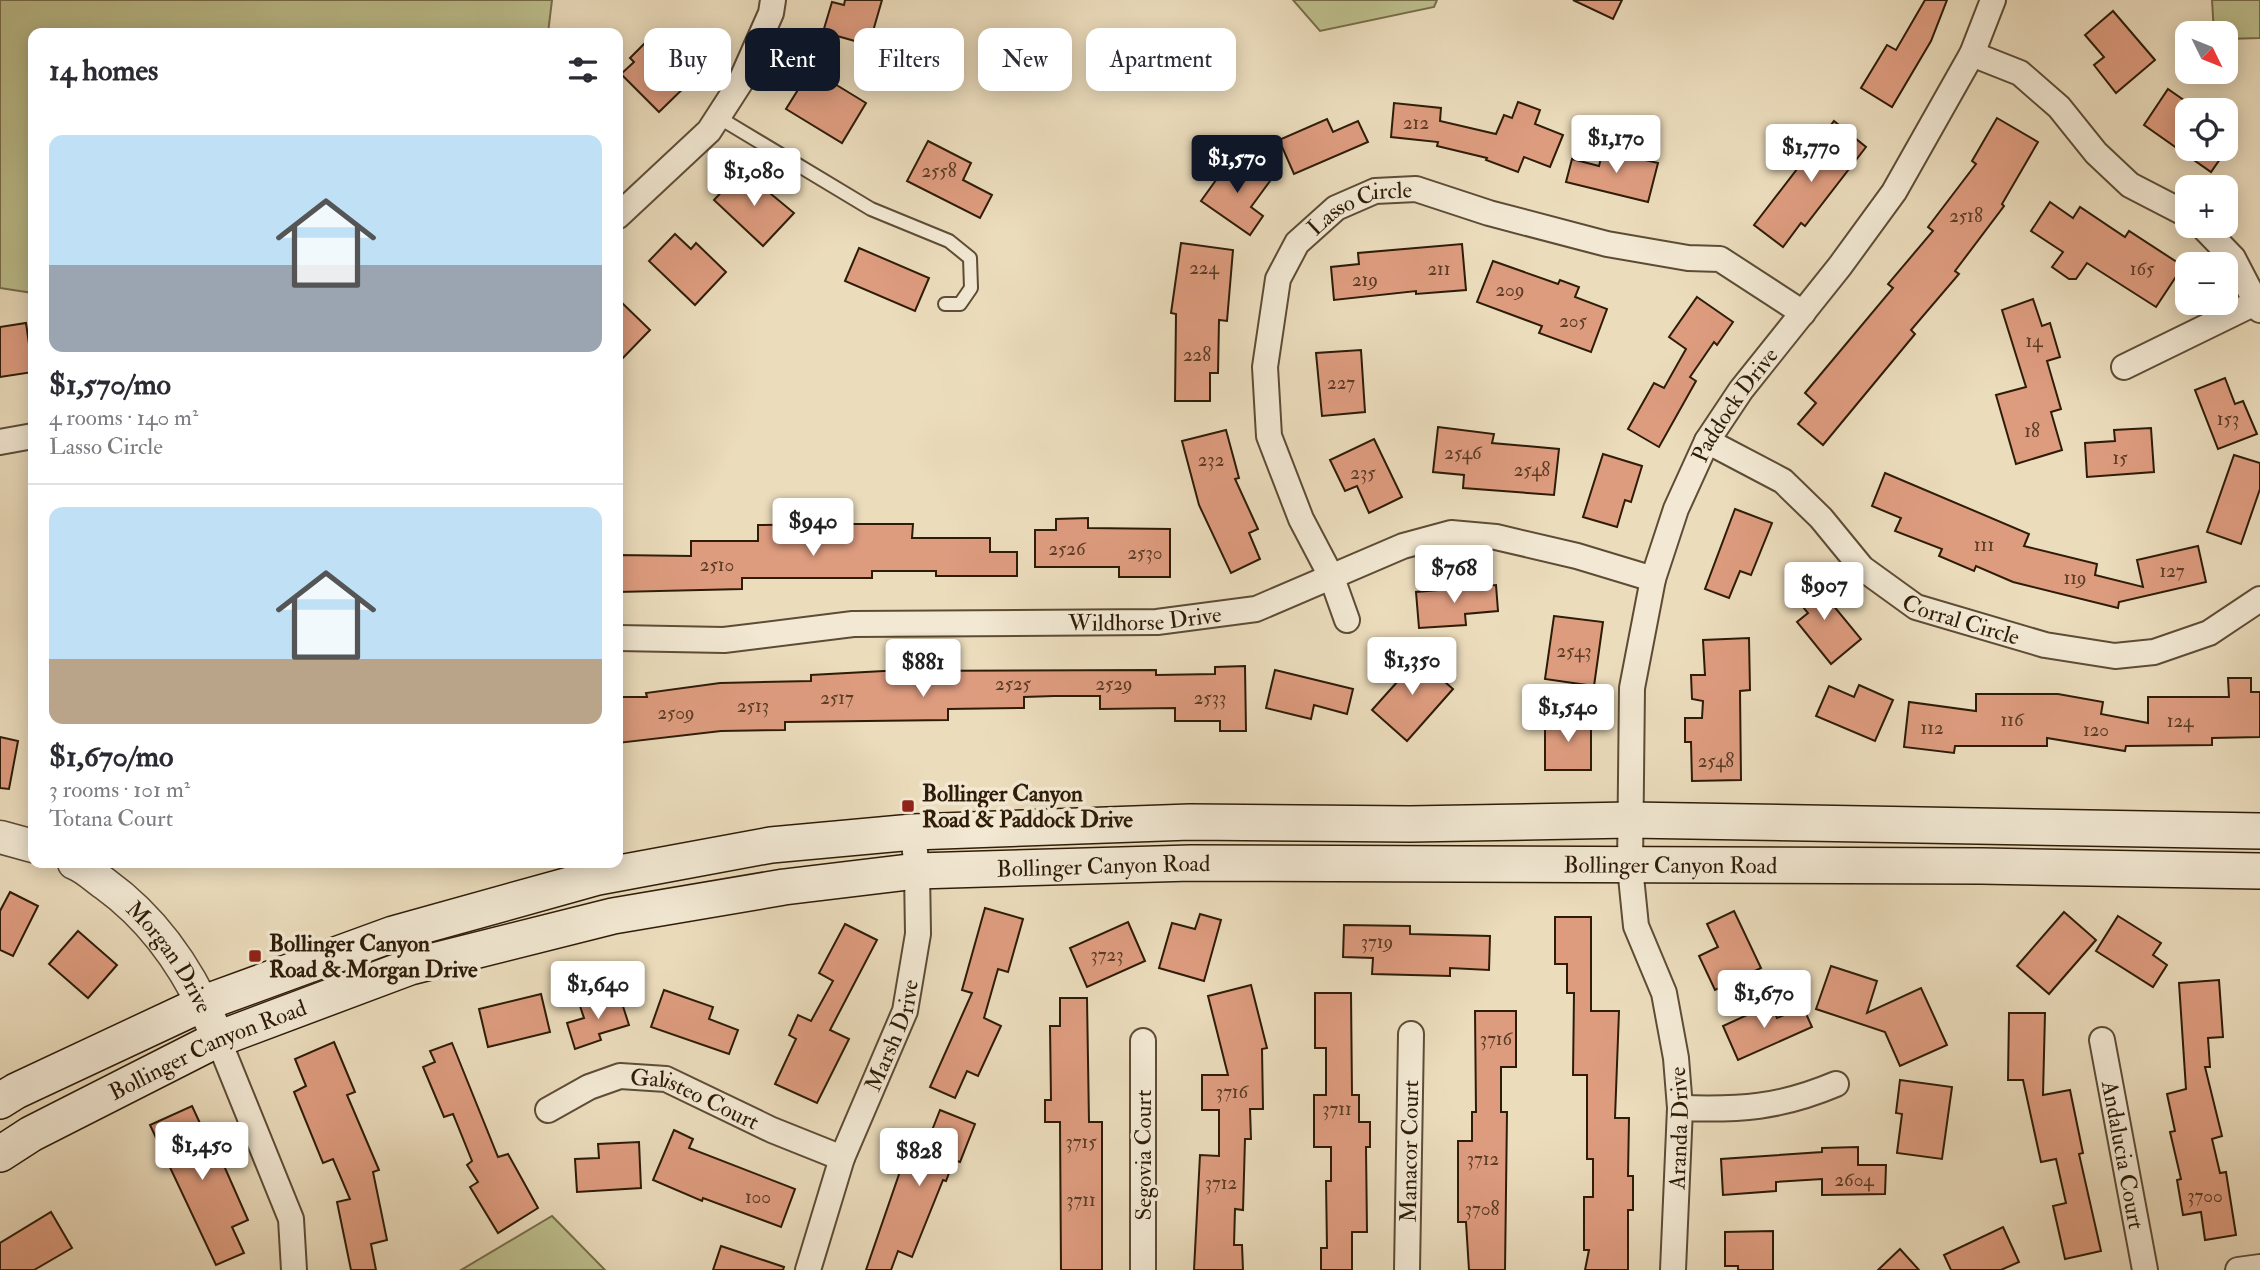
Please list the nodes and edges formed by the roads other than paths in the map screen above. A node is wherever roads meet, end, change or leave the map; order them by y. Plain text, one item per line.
1 (773, 0) edge
2 (1993, 0) edge
3 (1972, 54) junction
4 (718, 117) junction
5 (2175, 208) edge
6 (623, 211) edge
7 (2214, 238) edge
8 (945, 304) dead end
9 (2259, 306) edge
10 (1804, 313) junction
11 (2123, 368) dead end
12 (28, 437) edge
13 (1707, 441) junction
14 (0, 442) edge
15 (1332, 578) junction
16 (1653, 579) junction
17 (2260, 599) edge
18 (1347, 620) dead end
19 (623, 638) edge
20 (1630, 820) junction
21 (2260, 831) edge
22 (913, 832) junction
23 (0, 837) edge
24 (28, 845) edge
25 (1630, 867) junction
26 (81, 868) edge
27 (917, 870) junction
28 (2260, 871) edge
29 (204, 1003) junction
30 (1411, 1034) dead end
31 (218, 1039) junction
32 (2102, 1040) dead end
33 (1143, 1041) dead end
34 (1836, 1084) dead end
35 (0, 1101) edge
36 (1680, 1108) junction
37 (548, 1110) dead end
38 (0, 1154) edge
39 (842, 1158) junction
40 (2260, 1267) edge
41 (294, 1270) edge
42 (808, 1270) edge
43 (1143, 1270) edge
44 (1407, 1270) edge
45 (1673, 1270) edge
46 (2145, 1270) edge
47 (2238, 1270) edge

1 - 4 street
2 - 3 street, Paddock Drive
3 - 5 street
3 - 10 street, Paddock Drive
4 - 6 street
4 - 8 lane
7 - 9 street
9 - 11 street
10 - 13 street, Paddock Drive
10 - 15 street, Lasso Circle
12 - 14 street
13 - 16 street, Paddock Drive
13 - 17 street, Corral Circle
15 - 16 street, Wildhorse Drive
15 - 18 street, Lasso Circle
15 - 19 street, Wildhorse Drive
16 - 20 street, Paddock Drive
20 - 21 main road, Bollinger Canyon Road
20 - 22 main road, Bollinger Canyon Road
20 - 25 street, Paddock Drive
22 - 27 street, Marsh Drive
22 - 29 main road, Bollinger Canyon Road
23 - 24 street
25 - 27 main road, Bollinger Canyon Road
25 - 28 main road, Bollinger Canyon Road
25 - 36 street, Aranda Drive
26 - 29 street, Morgan Drive
27 - 31 main road, Bollinger Canyon Road
27 - 39 street, Marsh Drive
29 - 31 street, Morgan Drive
29 - 35 main road, Bollinger Canyon Road
30 - 44 street, Manacor Court
31 - 38 main road, Bollinger Canyon Road
31 - 41 street
32 - 46 street, Andalucia Court
33 - 43 street, Segovia Court
34 - 36 street
36 - 45 street, Aranda Drive
37 - 39 street, Galisteo Court
39 - 42 street, Marsh Drive
40 - 47 street

